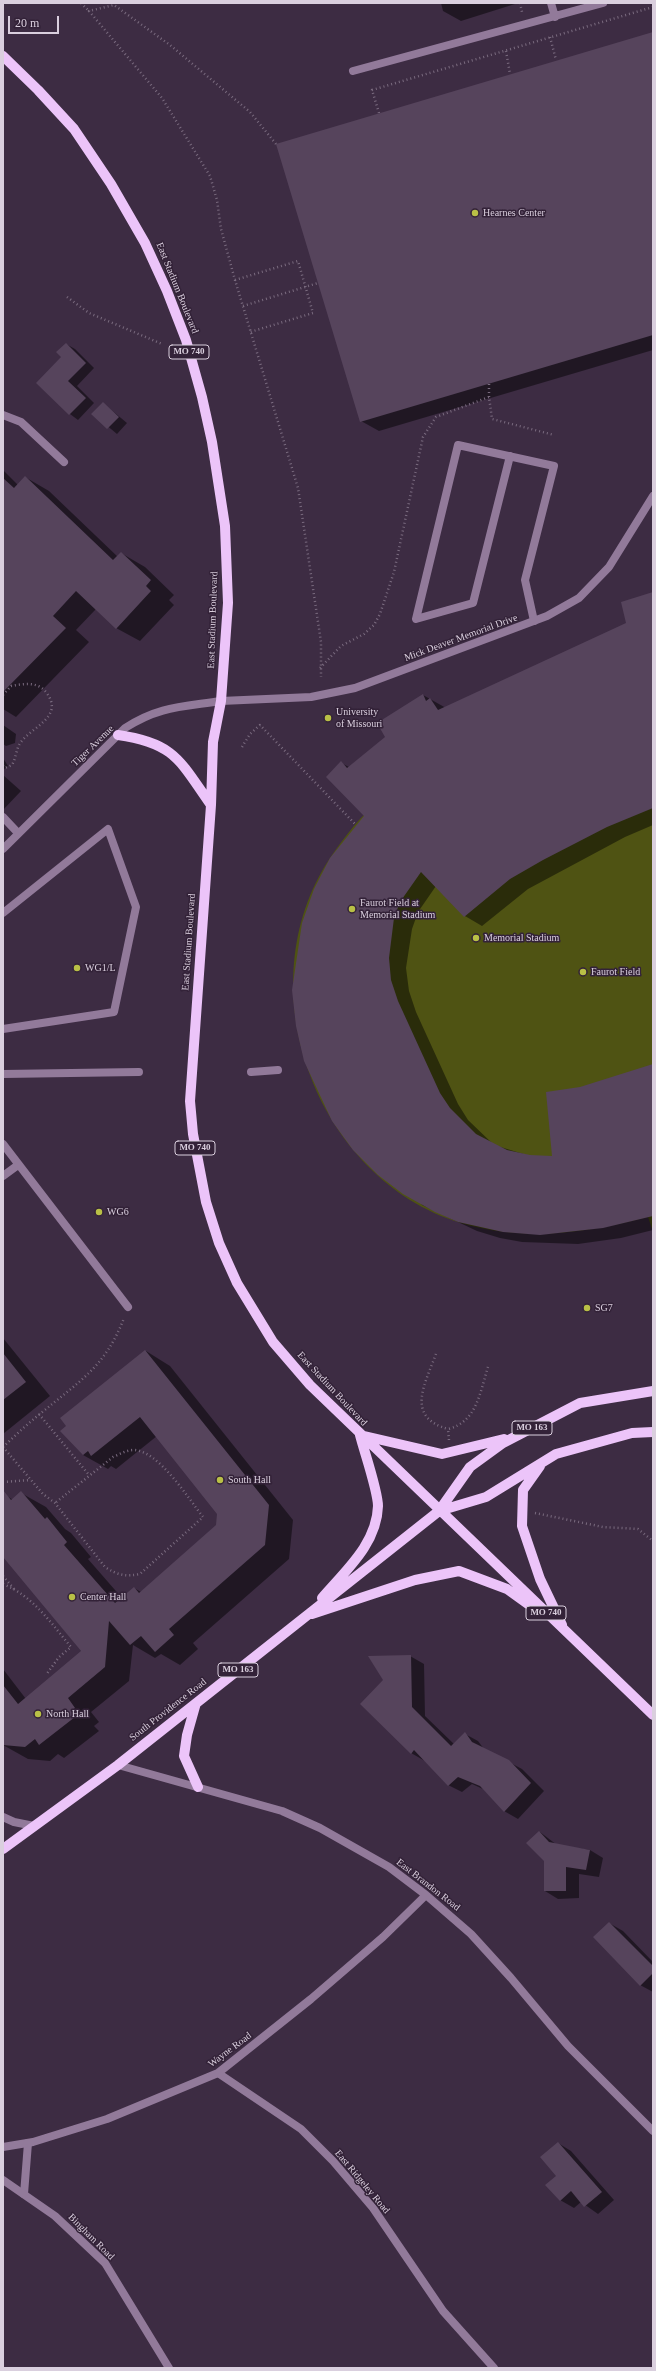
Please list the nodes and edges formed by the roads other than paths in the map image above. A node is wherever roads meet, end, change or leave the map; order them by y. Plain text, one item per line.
1 (551, 3) edge
2 (603, 3) edge
3 (555, 17) junction
4 (3, 56) edge
5 (353, 71) dead end
6 (3, 414) edge
7 (510, 456) junction
8 (64, 462) dead end
9 (653, 496) edge
10 (534, 621) junction
11 (221, 701) junction
12 (118, 735) junction
13 (211, 805) junction
14 (3, 817) edge
15 (18, 832) junction
16 (3, 849) edge
17 (3, 913) edge
18 (3, 1029) edge
19 (278, 1070) dead end
20 (139, 1072) dead end
21 (251, 1072) dead end
22 (3, 1074) edge
23 (3, 1144) edge
24 (18, 1165) junction
25 (3, 1176) edge
26 (128, 1307) road end
27 (653, 1391) edge
28 (653, 1432) edge
29 (523, 1433) junction
30 (360, 1435) junction
31 (542, 1462) junction
32 (439, 1511) junction
33 (306, 1616) junction
34 (564, 1630) junction
35 (196, 1703) junction
36 (653, 1715) edge
37 (118, 1764) junction
38 (198, 1787) junction
39 (3, 1817) edge
40 (34, 1826) junction
41 (3, 1849) edge
42 (426, 1895) junction
43 (218, 2073) junction
44 (653, 2131) edge
45 (28, 2143) junction
46 (3, 2147) edge
47 (3, 2180) edge
48 (24, 2194) junction
49 (169, 2368) edge
50 (494, 2368) edge

1 - 3 street
2 - 3 street
3 - 5 street
4 - 11 main road, East Stadium Boulevard / MO 740
6 - 8 street
7 - 7 street
7 - 10 street
9 - 10 street, Mick Deaver Memorial Drive
10 - 11 street, Mick Deaver Memorial Drive
11 - 12 street, Tiger Avenue
11 - 13 main road, East Stadium Boulevard / MO 740
12 - 13 main road
12 - 15 street, Tiger Avenue
13 - 30 main road, East Stadium Boulevard / MO 740
14 - 15 street
15 - 16 street, Tiger Avenue
17 - 18 street
19 - 21 street
20 - 22 street
23 - 24 street
24 - 25 street
24 - 26 street
27 - 29 main road, South Providence Road / MO 163
28 - 31 main road, South Providence Road / MO 163
29 - 30 main road
29 - 32 main road, South Providence Road / MO 163
30 - 32 main road, East Stadium Boulevard / MO 740
30 - 33 main road
31 - 32 main road, South Providence Road / MO 163
31 - 34 main road
32 - 33 main road, South Providence Road / MO 163
32 - 34 main road, East Stadium Boulevard / MO 740
33 - 34 main road
33 - 35 main road, South Providence Road / MO 163
34 - 36 main road, East Stadium Boulevard / MO 740
35 - 37 main road, South Providence Road / MO 163
35 - 38 main road
37 - 38 street, East Brandon Road
37 - 40 main road, South Providence Road / MO 163
38 - 42 street, East Brandon Road
39 - 40 street
40 - 41 main road, South Providence Road / MO 163
42 - 43 street, Wayne Road
42 - 44 street, East Brandon Road
43 - 45 street, Wayne Road
43 - 50 street, East Ridgeley Road
45 - 46 street, Wayne Road
45 - 48 street
47 - 48 street, Bingham Road
48 - 49 street, Bingham Road

